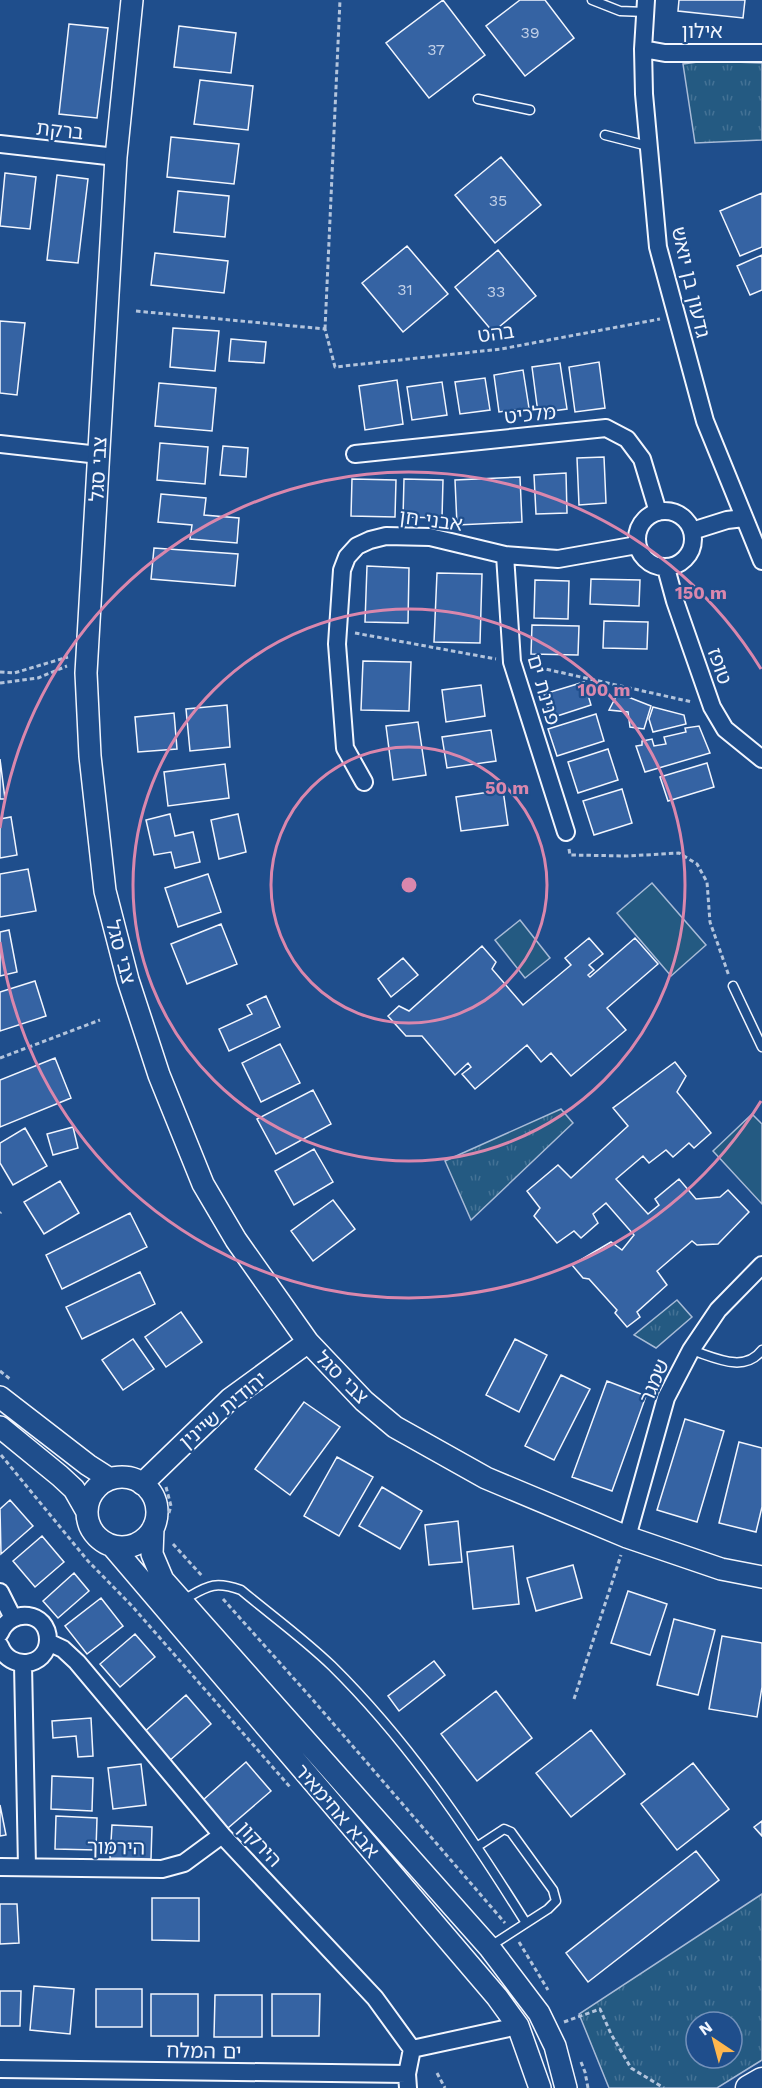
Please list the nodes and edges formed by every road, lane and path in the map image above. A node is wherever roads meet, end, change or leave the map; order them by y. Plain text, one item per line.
1 (132, 0) edge
2 (340, 0) edge
3 (592, 0) edge
4 (645, 6) edge
5 (643, 49) junction
6 (762, 53) edge
7 (478, 99) dead end
8 (530, 111) dead end
9 (605, 135) dead end
10 (0, 144) edge
11 (648, 146) junction
12 (116, 158) junction
13 (136, 311) dead end
14 (660, 319) dead end
15 (325, 329) junction
16 (0, 444) edge
17 (355, 454) dead end
18 (99, 455) junction
19 (658, 512) junction
20 (744, 518) junction
21 (692, 531) junction
22 (637, 545) junction
23 (505, 555) junction
24 (762, 561) edge
25 (666, 568) junction
26 (69, 657) dead end
27 (69, 665) dead end
28 (0, 672) edge
29 (0, 683) edge
30 (762, 759) edge
31 (364, 782) dead end
32 (566, 832) joint
33 (733, 986) joint
34 (100, 1020) dead end
35 (762, 1047) edge
36 (0, 1058) edge
37 (762, 1265) edge
38 (308, 1342) junction
39 (691, 1350) junction
40 (762, 1350) edge
41 (0, 1397) edge
42 (0, 1427) edge
43 (0, 1454) edge
44 (110, 1479) junction
45 (165, 1482) dead end
46 (142, 1484) junction
47 (86, 1510) junction
48 (163, 1530) junction
49 (625, 1544) junction
50 (113, 1547) junction
51 (762, 1577) edge
52 (211, 1585) junction
53 (0, 1592) edge
54 (181, 1601) junction
55 (13, 1618) junction
56 (0, 1633) edge
57 (48, 1642) junction
58 (0, 1646) edge
59 (23, 1664) junction
60 (574, 1698) dead end
61 (294, 1792) dead end
62 (222, 1835) junction
63 (478, 1846) junction
64 (0, 1867) edge
65 (27, 1867) junction
66 (526, 1923) junction
67 (513, 1932) junction
68 (489, 1947) junction
69 (552, 1997) dead end
70 (561, 2014) dead end
71 (564, 2022) junction
72 (518, 2026) junction
73 (568, 2032) dead end
74 (412, 2049) junction
75 (581, 2062) dead end
76 (0, 2069) edge
77 (436, 2073) dead end
78 (762, 2080) edge
79 (408, 2081) edge
80 (445, 2088) edge
81 (540, 2088) edge
82 (566, 2088) edge
83 (588, 2088) edge
84 (664, 2088) edge
85 (748, 2088) edge

1 - 12 street, צבי סגל
2 - 15 path
3 - 4 lane
4 - 5 street, גדעון בן יואש
5 - 6 street, אילון
5 - 11 street, גדעון בן יואש
7 - 8 lane
9 - 11 lane
10 - 12 street, ברקת
11 - 20 street, גדעון בן יואש
12 - 18 street, צבי סגל
13 - 15 path
14 - 15 path, בהט
16 - 18 street
17 - 19 street, מלכיט
18 - 38 street, צבי סגל
19 - 21 street
19 - 22 street
20 - 21 street
20 - 24 street, גדעון בן יואש
21 - 25 street
22 - 23 street, אבני חן
22 - 25 street
23 - 31 street, אבני חן
23 - 32 street, פנינת ים
25 - 30 street, טופז
26 - 28 path
27 - 29 path
32 - 33 path
33 - 35 lane
34 - 36 path
37 - 39 street, שמגר
38 - 46 street, יהודית שיינין
38 - 49 street, צבי סגל
39 - 40 lane
39 - 49 street, שמגר
41 - 44 street
42 - 47 street
43 - 61 path
44 - 46 street
44 - 47 street
45 - 48 path
46 - 48 street
47 - 50 street
48 - 50 street
48 - 52 path
48 - 54 street, אבא אחימאיר
49 - 51 street, צבי סגל
49 - 60 path
50 - 72 street, אבא אחימאיר
52 - 54 lane
52 - 63 lane
52 - 67 path
53 - 55 street
54 - 68 street, אבא אחימאיר
55 - 56 street
55 - 57 street
57 - 59 street
57 - 62 street, הירקון
58 - 59 street
59 - 65 street
62 - 65 street, הירמוך
62 - 74 street, הירקון
63 - 66 lane
63 - 66 lane
64 - 65 street, הירמוך
66 - 67 lane
67 - 68 lane
67 - 69 path
68 - 82 street, אבא אחימאיר
70 - 71 path
71 - 73 path
71 - 84 path
72 - 74 street
72 - 81 street, אבא אחימאיר
74 - 79 street
75 - 83 path
76 - 79 street, ים המלח
77 - 80 path
78 - 85 main road

